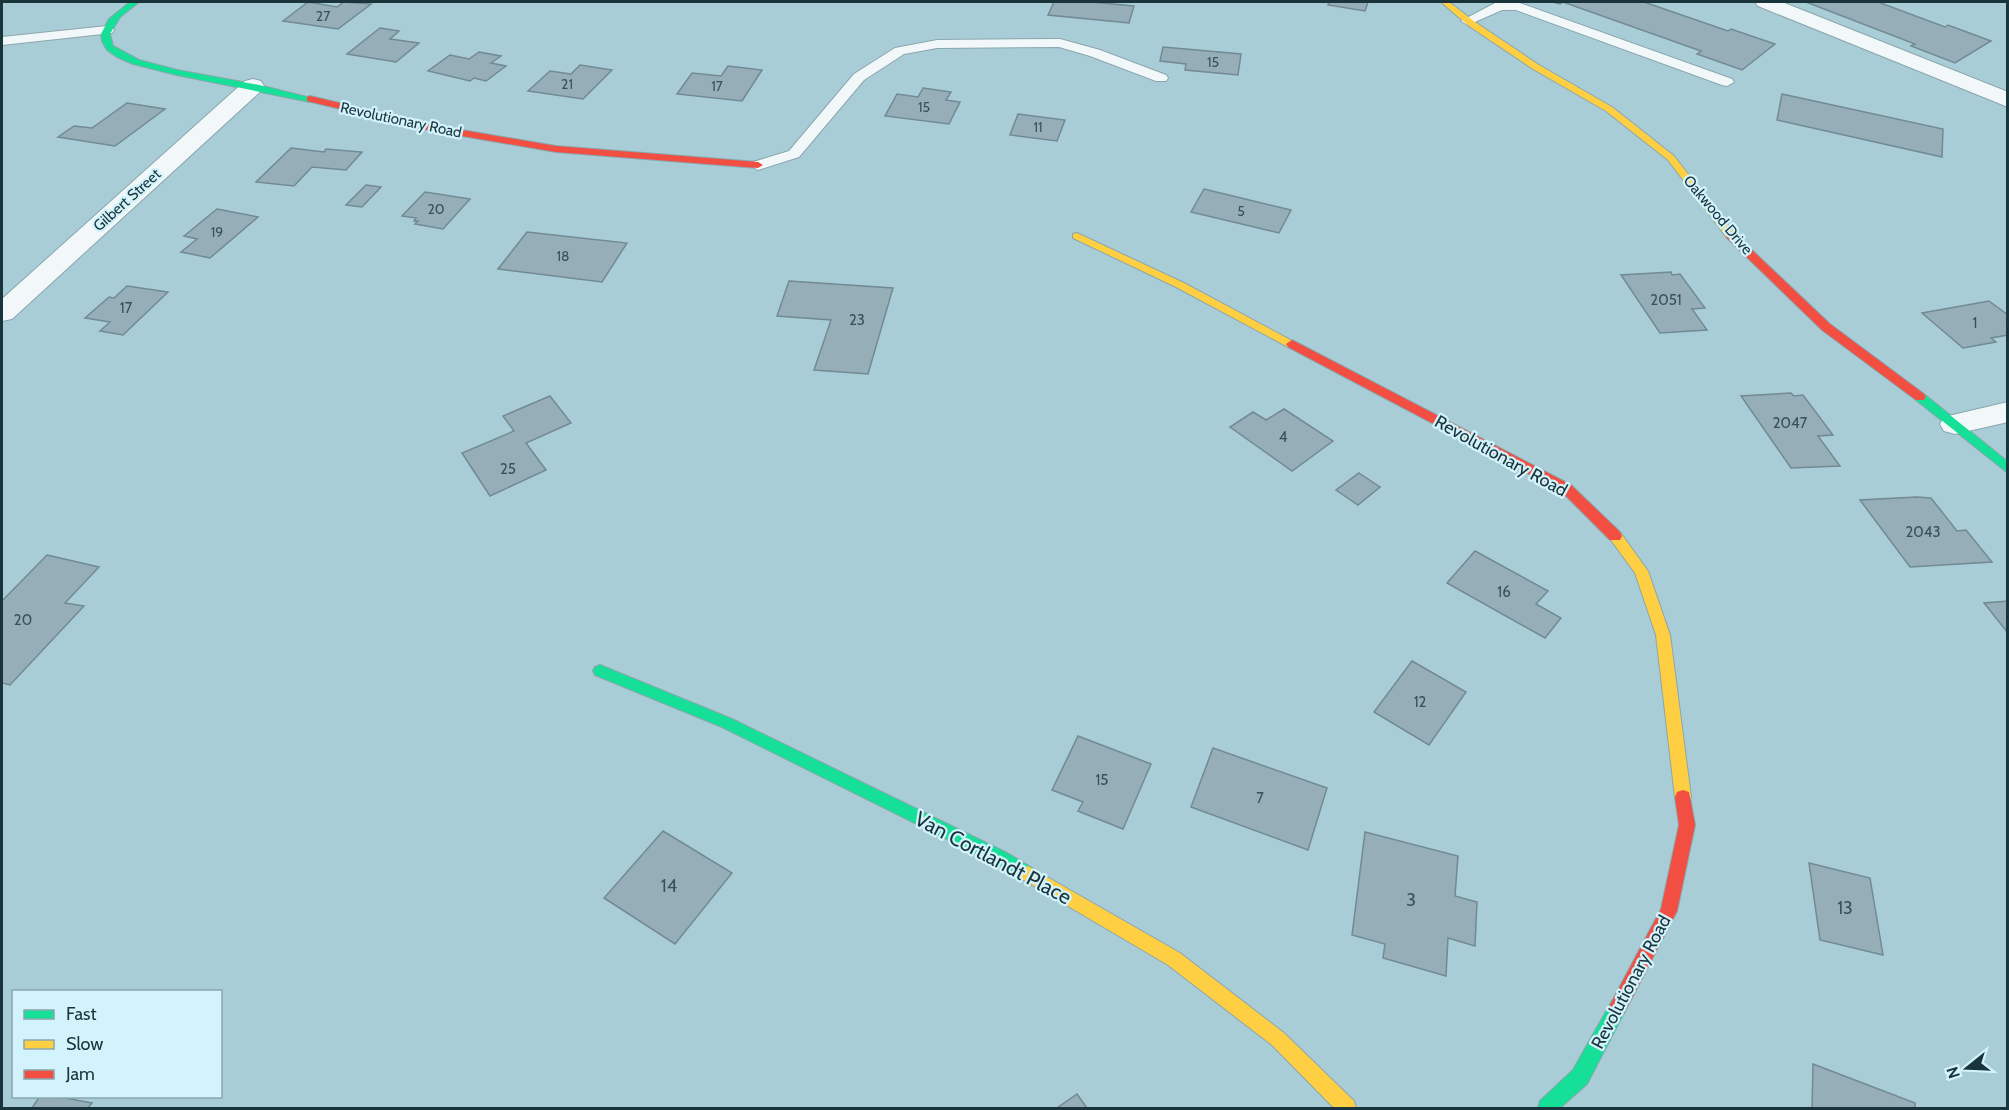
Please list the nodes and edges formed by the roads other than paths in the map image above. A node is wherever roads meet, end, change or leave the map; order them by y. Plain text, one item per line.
1 (135, 2) edge
2 (1445, 2) edge
3 (1765, 2) edge
4 (1468, 21) junction
5 (107, 30) junction
6 (2, 41) edge
7 (1161, 78) dead end
8 (1726, 82) dead end
9 (253, 86) junction
10 (2007, 100) edge
11 (758, 165) joint
12 (1077, 236) dead end
13 (2, 314) edge
14 (2007, 412) edge
15 (1955, 424) junction
16 (2007, 469) edge
17 (600, 671) dead end
18 (1347, 1108) edge
19 (1547, 1108) edge

1 - 5 street
2 - 4 street, Oakwood Drive
3 - 10 street
4 - 8 lane
4 - 15 street, Oakwood Drive
5 - 6 lane
5 - 9 street, Revolutionary Road
7 - 11 lane
9 - 11 street, Revolutionary Road
9 - 13 street, Gilbert Street
12 - 19 street, Revolutionary Road
14 - 15 street
15 - 16 street, Oakwood Drive
17 - 18 street, Van Cortlandt Place

